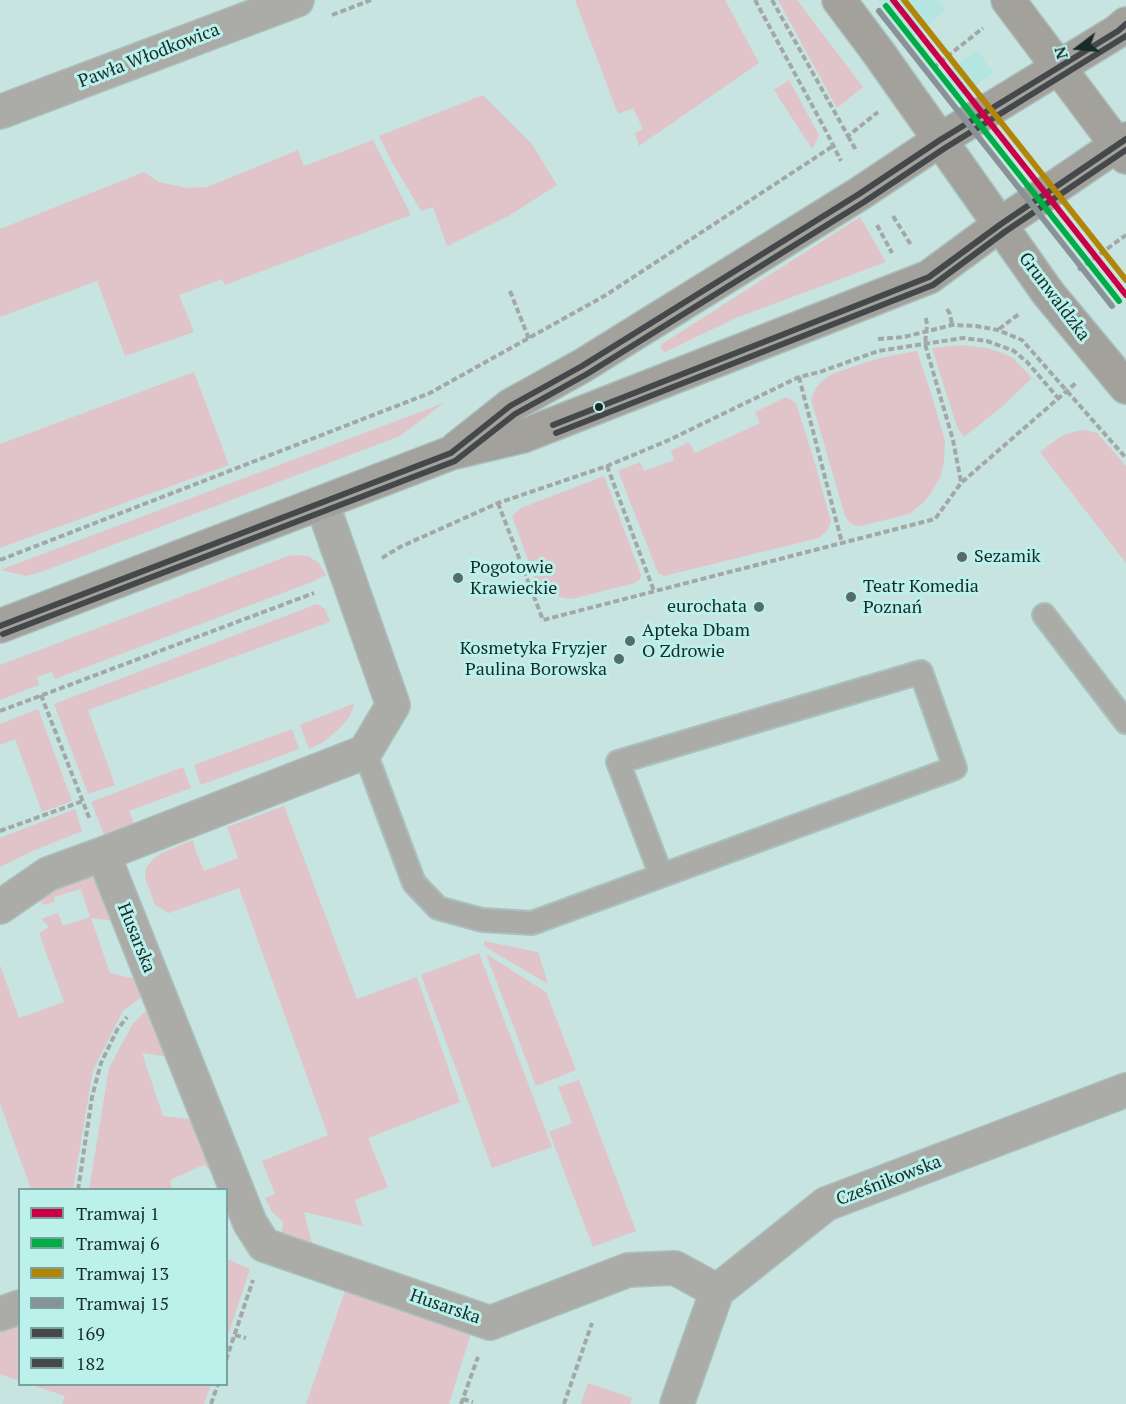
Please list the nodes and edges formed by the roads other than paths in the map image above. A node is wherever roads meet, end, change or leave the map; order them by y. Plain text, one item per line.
1 (297, 0) edge
2 (838, 0) edge
3 (1008, 0) edge
4 (1126, 24) edge
5 (1058, 68) junction
6 (0, 112) edge
7 (940, 140) junction
8 (1123, 147) edge
9 (1001, 224) junction
10 (1126, 387) edge
11 (452, 453) junction
12 (322, 503) junction
13 (1044, 615) dead end
14 (0, 626) edge
15 (1126, 722) edge
16 (364, 752) junction
17 (103, 854) junction
18 (661, 875) junction
19 (0, 907) edge
20 (1126, 1090) edge
21 (247, 1233) edge
22 (717, 1291) junction
23 (18, 1308) edge
24 (0, 1314) edge
25 (677, 1404) edge

1 - 6 street, Pawła Włodkowica
2 - 7 street, Grunwaldzka
3 - 5 street
4 - 5 street
5 - 7 street
5 - 8 street
7 - 9 street, Grunwaldzka
7 - 11 street
8 - 9 street
9 - 10 street, Grunwaldzka
9 - 11 street
11 - 12 street
12 - 14 street
12 - 16 street
13 - 15 lane
16 - 17 street
16 - 18 lane
17 - 19 street
17 - 21 street, Husarska
18 - 18 lane
20 - 22 street, Cześnikowska
21 - 22 street, Husarska
22 - 25 street
23 - 24 street

